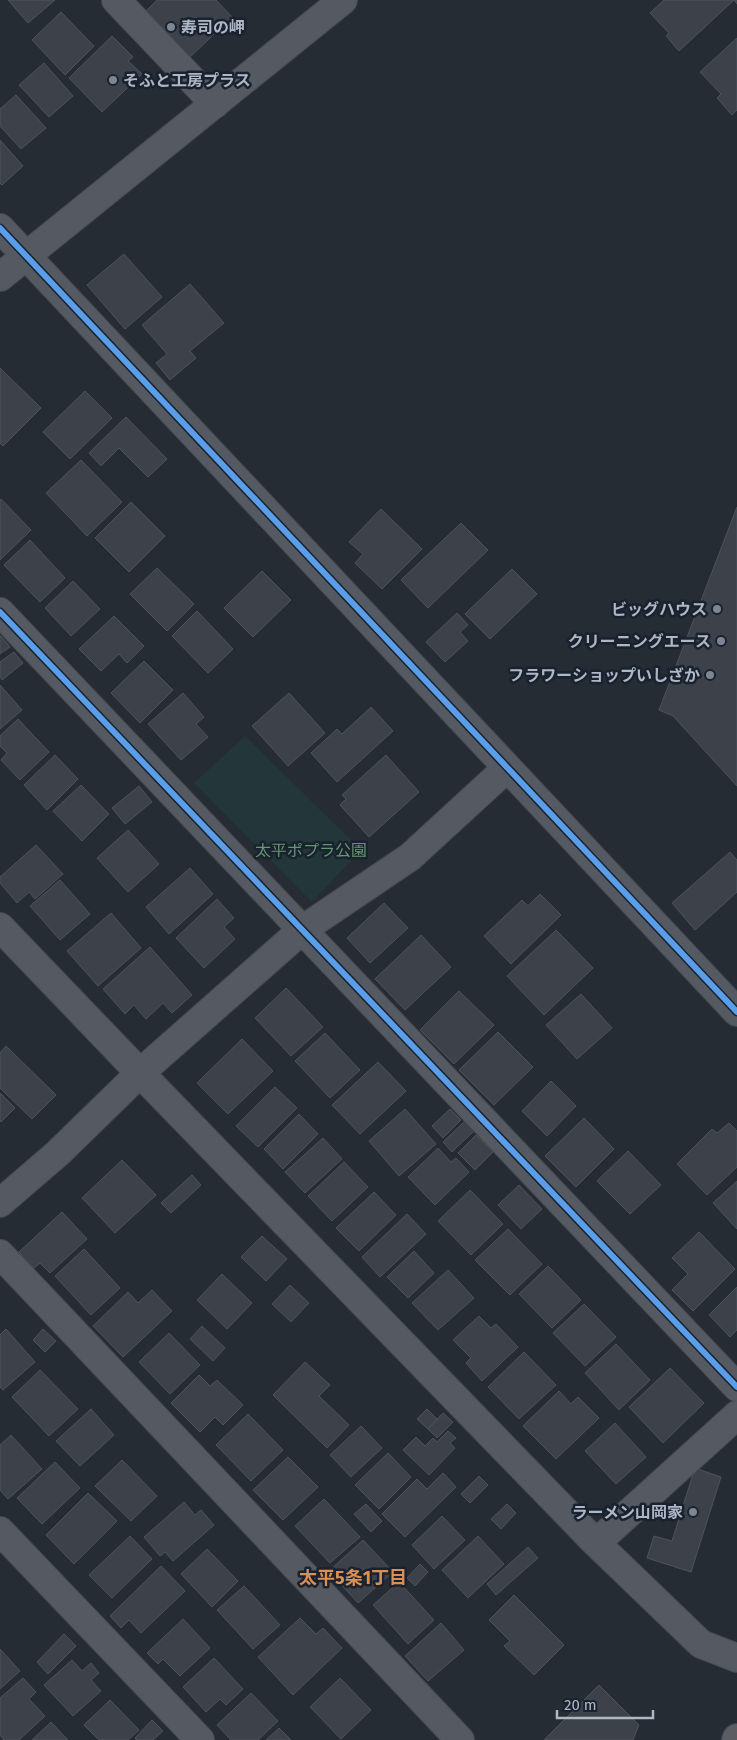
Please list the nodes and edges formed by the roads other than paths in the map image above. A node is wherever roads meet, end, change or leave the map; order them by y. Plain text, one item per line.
1 (116, 0) edge
2 (342, 0) edge
3 (215, 104) junction
4 (0, 228) edge
5 (26, 256) junction
6 (0, 277) edge
7 (0, 612) edge
8 (507, 768) junction
9 (0, 927) edge
10 (302, 930) junction
11 (737, 1012) edge
12 (140, 1073) junction
13 (0, 1203) edge
14 (0, 1254) edge
15 (737, 1387) edge
16 (737, 1415) edge
17 (0, 1531) edge
18 (596, 1543) junction
19 (737, 1658) edge
20 (200, 1740) edge
21 (460, 1740) edge

1 - 3 street
2 - 3 street
3 - 5 street
4 - 5 street
5 - 6 street
5 - 8 street
7 - 10 street
8 - 10 street
8 - 11 street
9 - 12 street
10 - 12 street
10 - 15 street
12 - 13 street
12 - 18 street
14 - 21 street
16 - 18 street
17 - 20 street
18 - 19 street

